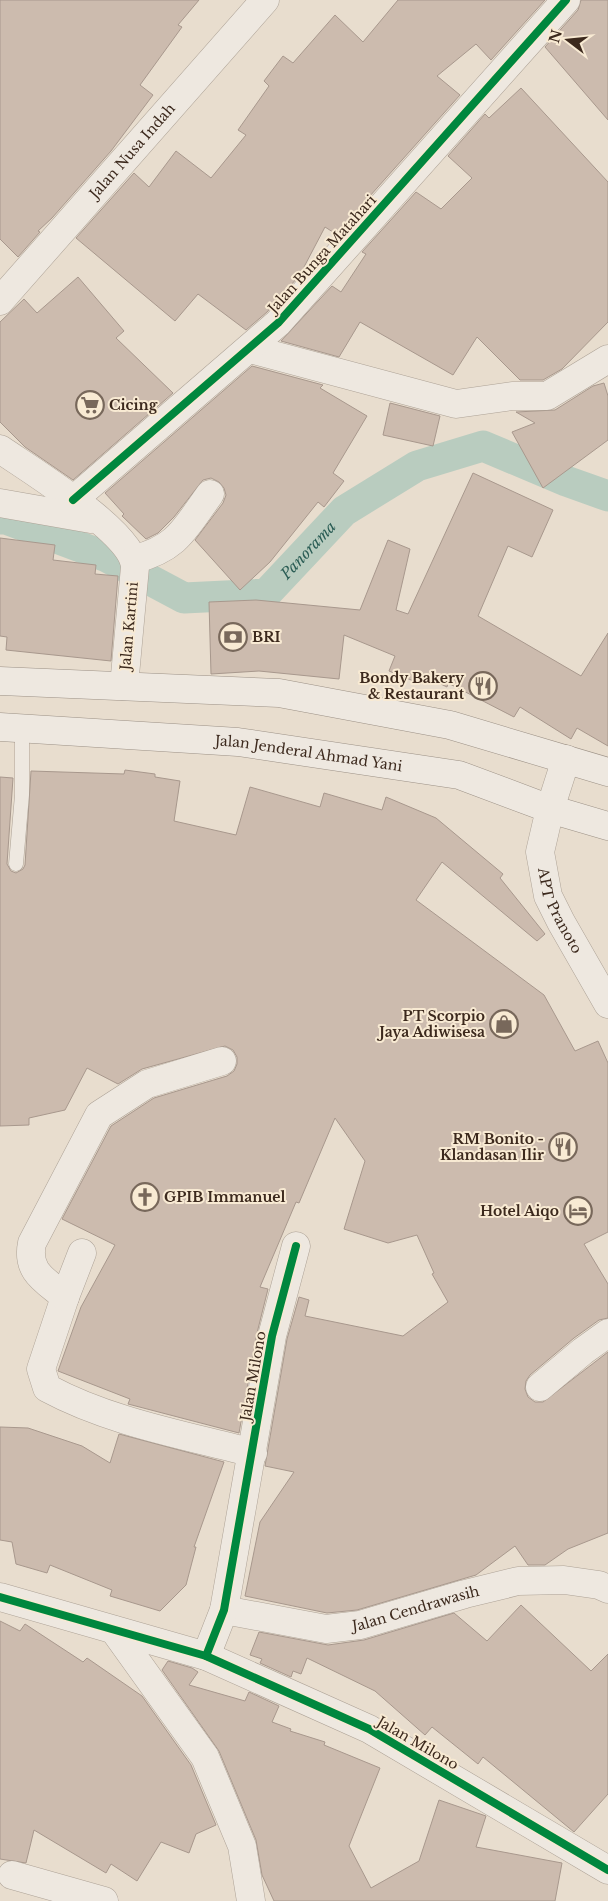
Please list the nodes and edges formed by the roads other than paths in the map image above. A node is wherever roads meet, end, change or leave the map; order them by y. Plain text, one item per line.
1 (266, 0) edge
2 (566, 0) edge
3 (0, 302) edge
4 (250, 349) junction
5 (608, 359) edge
6 (0, 449) edge
7 (210, 494) dead end
8 (73, 500) junction
9 (0, 503) edge
10 (100, 521) junction
11 (135, 563) junction
12 (0, 682) edge
13 (124, 686) junction
14 (11, 727) edge
15 (566, 759) junction
16 (608, 772) edge
17 (550, 809) junction
18 (608, 826) edge
19 (16, 864) dead end
20 (608, 1004) edge
21 (222, 1061) dead end
22 (296, 1246) dead end
23 (82, 1253) dead end
24 (64, 1297) junction
25 (608, 1333) edge
26 (540, 1387) dead end
27 (252, 1453) junction
28 (608, 1589) edge
29 (0, 1597) edge
30 (224, 1610) junction
31 (114, 1630) junction
32 (206, 1656) junction
33 (608, 1870) edge
34 (12, 1875) dead end
35 (104, 1901) edge
36 (251, 1901) edge

1 - 3 street, Jalan Nusa Indah
2 - 4 street, Jalan Bunga Matahari
4 - 5 street
4 - 8 street, Jalan Bunga Matahari
6 - 8 street
7 - 11 street
8 - 10 street
9 - 10 street
10 - 11 street
11 - 13 street, Jalan Kartini
12 - 13 street
13 - 15 street
14 - 17 street, Jalan Jenderal Ahmad Yani
14 - 19 lane
15 - 16 street
15 - 17 street, APT Pranoto
17 - 18 street, Jalan Jenderal Ahmad Yani
17 - 20 street, APT Pranoto
21 - 24 street
22 - 27 street, Jalan Milono
23 - 24 street
24 - 27 street
25 - 26 street
27 - 30 street, Jalan Milono
28 - 30 street, Jalan Cendrawasih
29 - 31 street, Jalan Milono
30 - 32 street, Jalan Milono
31 - 32 street, Jalan Milono
31 - 36 street
32 - 33 street, Jalan Milono
34 - 35 street

